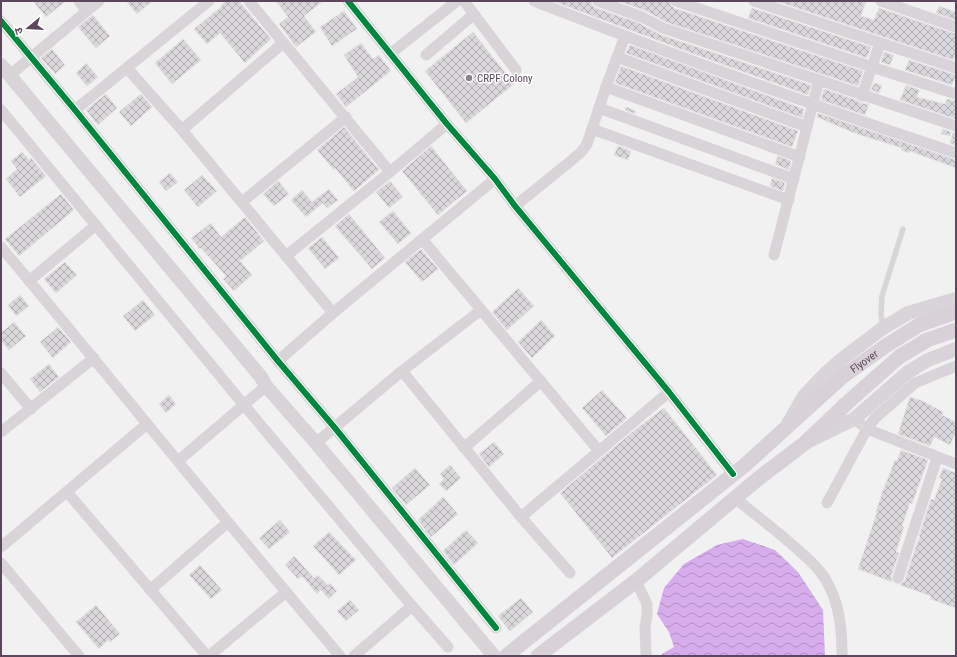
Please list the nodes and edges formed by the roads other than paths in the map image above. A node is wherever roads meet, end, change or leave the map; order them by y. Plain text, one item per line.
1 (79, 1) edge
2 (99, 1) edge
3 (209, 1) edge
4 (249, 1) edge
5 (348, 1) edge
6 (457, 1) edge
7 (464, 1) edge
8 (534, 1) edge
9 (598, 1) edge
10 (676, 1) edge
11 (754, 1) edge
12 (881, 1) edge
13 (87, 11) junction
14 (474, 14) junction
15 (1, 21) edge
16 (956, 27) edge
17 (625, 36) junction
18 (880, 42) junction
19 (283, 43) junction
20 (390, 54) junction
21 (426, 55) dead end
22 (31, 57) junction
23 (617, 57) junction
24 (872, 67) junction
25 (127, 68) junction
26 (956, 68) edge
27 (5, 70) edge
28 (516, 70) dead end
29 (820, 80) junction
30 (606, 87) junction
31 (956, 94) edge
32 (862, 96) junction
33 (813, 104) junction
34 (599, 108) junction
35 (1, 110) edge
36 (75, 110) junction
37 (346, 117) junction
38 (447, 124) junction
39 (956, 126) edge
40 (807, 127) junction
41 (592, 129) junction
42 (182, 130) junction
43 (956, 153) edge
44 (800, 157) junction
45 (390, 172) junction
46 (794, 179) junction
47 (495, 180) junction
48 (789, 200) junction
49 (242, 202) junction
50 (515, 206) junction
51 (96, 225) junction
52 (903, 229) dead end
53 (422, 239) junction
54 (1, 247) edge
55 (774, 255) dead end
56 (286, 256) junction
57 (29, 281) junction
58 (956, 299) edge
59 (481, 310) junction
60 (956, 312) edge
61 (333, 313) junction
62 (883, 328) junction
63 (956, 330) edge
64 (956, 348) edge
65 (94, 358) junction
66 (278, 361) junction
67 (956, 366) edge
68 (402, 371) junction
69 (1, 373) edge
70 (541, 381) junction
71 (266, 386) junction
72 (669, 392) junction
73 (244, 405) junction
74 (31, 409) junction
75 (854, 419) junction
76 (147, 424) junction
77 (335, 428) junction
78 (784, 429) junction
79 (867, 429) junction
80 (1, 432) edge
81 (316, 443) junction
82 (805, 443) junction
83 (464, 448) junction
84 (599, 451) junction
85 (937, 458) junction
86 (178, 461) junction
87 (956, 464) edge
88 (739, 470) junction
89 (759, 478) junction
90 (67, 492) junction
91 (735, 498) junction
92 (827, 504) dead end
93 (521, 517) junction
94 (228, 522) junction
95 (1, 547) edge
96 (1, 563) edge
97 (570, 573) dead end
98 (898, 578) dead end
99 (636, 581) junction
100 (150, 590) junction
101 (286, 592) junction
102 (412, 606) junction
103 (496, 628) dead end
104 (448, 647) dead end
105 (79, 656) edge
106 (208, 656) edge
107 (340, 656) edge
108 (354, 656) edge
109 (494, 656) edge
110 (506, 656) edge
111 (538, 656) edge
112 (647, 656) edge
113 (842, 656) edge

1 - 13 street
2 - 13 street
3 - 25 street
4 - 19 street
5 - 20 street
6 - 20 street
7 - 14 street
8 - 17 street
9 - 29 street
10 - 24 street
11 - 18 street
12 - 16 street
13 - 22 street
14 - 21 street
14 - 28 street
15 - 22 street
17 - 23 street
17 - 33 street
18 - 24 street
18 - 26 street
19 - 37 street
19 - 42 street
20 - 38 street
22 - 27 street
22 - 36 street
23 - 30 street
23 - 40 street
24 - 31 street
24 - 32 street
25 - 36 street
25 - 42 street
27 - 71 street
29 - 32 street
29 - 33 street
30 - 34 street
30 - 44 street
32 - 39 street
33 - 40 street
33 - 43 street
34 - 41 street
34 - 46 street
35 - 51 street
36 - 66 street
37 - 45 street
37 - 49 street
38 - 45 street
38 - 47 street
40 - 44 street
41 - 48 street
41 - 50 street
42 - 49 street
44 - 46 street
45 - 56 street
46 - 48 street
47 - 50 street
47 - 53 street
48 - 55 street
49 - 56 street
50 - 72 street
51 - 57 street
51 - 73 street
52 - 62 lane
53 - 59 street
53 - 61 street
54 - 57 street
56 - 61 street
57 - 65 street
58 - 62 street
59 - 68 street
59 - 70 street
60 - 78 main road, Flyover
61 - 66 street
62 - 78 street
63 - 82 main road, Flyover
64 - 75 street
65 - 74 street
65 - 76 street
66 - 77 street
67 - 79 street
68 - 77 street
68 - 83 street
69 - 74 street
70 - 83 street
70 - 84 street
71 - 73 street
71 - 81 street
72 - 84 street
72 - 88 street
73 - 86 street
73 - 102 street
74 - 80 street
75 - 79 street
75 - 82 street
76 - 86 street
76 - 90 street
77 - 81 street
77 - 103 street
78 - 88 main road, Flyover
79 - 85 street
79 - 92 street
81 - 109 street
82 - 89 main road, Flyover
83 - 93 street
84 - 93 street
85 - 87 street
85 - 98 street
86 - 94 street
88 - 89 main road
88 - 110 main road, Flyover
89 - 91 main road, Flyover
90 - 95 street
90 - 100 street
91 - 99 main road, Flyover
91 - 113 street
93 - 97 street
94 - 100 street
94 - 101 street
96 - 105 street
99 - 111 main road, Flyover
99 - 112 street
100 - 106 street
101 - 106 street
101 - 107 street
102 - 104 street
102 - 108 street

